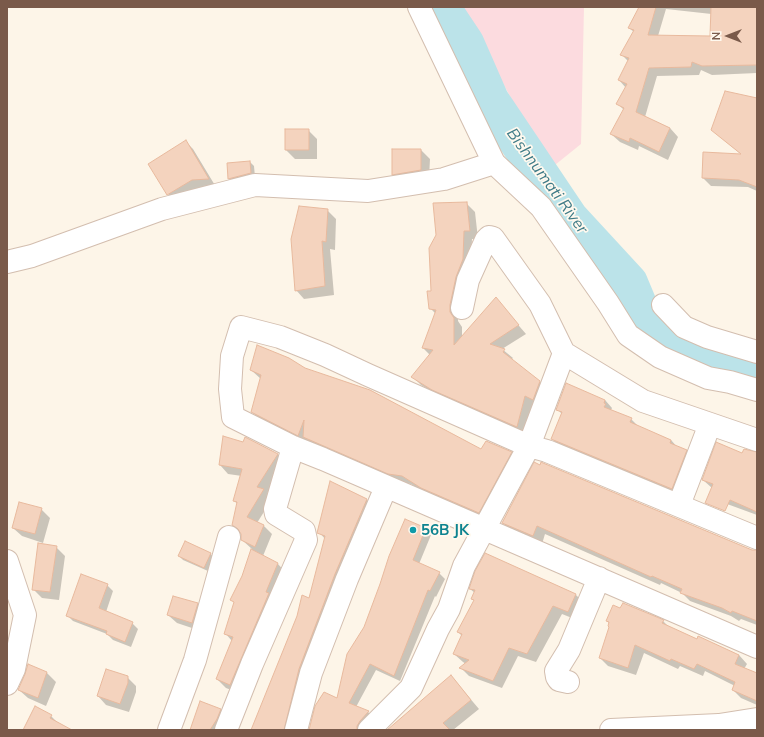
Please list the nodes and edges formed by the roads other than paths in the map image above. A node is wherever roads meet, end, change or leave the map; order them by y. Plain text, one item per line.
1 (419, 7) edge
2 (494, 163) junction
3 (7, 262) edge
4 (663, 305) dead end
5 (462, 308) dead end
6 (757, 352) edge
7 (564, 353) junction
8 (757, 390) edge
9 (710, 424) junction
10 (757, 440) edge
11 (529, 446) junction
12 (293, 447) junction
13 (386, 487) junction
14 (679, 505) junction
15 (485, 530) junction
16 (229, 537) dead end
17 (757, 538) edge
18 (7, 561) edge
19 (599, 578) junction
20 (757, 647) edge
21 (568, 682) dead end
22 (7, 684) edge
23 (757, 719) edge
24 (169, 730) edge
25 (226, 730) edge
26 (296, 730) edge
27 (370, 730) edge
28 (610, 730) edge

1 - 2 street
2 - 3 street
2 - 8 street
4 - 6 street
5 - 7 street
7 - 9 street
7 - 11 street
9 - 10 street
9 - 14 street
11 - 12 street
11 - 14 street
11 - 15 street
12 - 13 street
12 - 25 street
13 - 15 street
13 - 26 street
14 - 17 street
15 - 19 street
15 - 27 street
16 - 24 street
18 - 22 street
19 - 20 street
19 - 21 street
23 - 28 street

